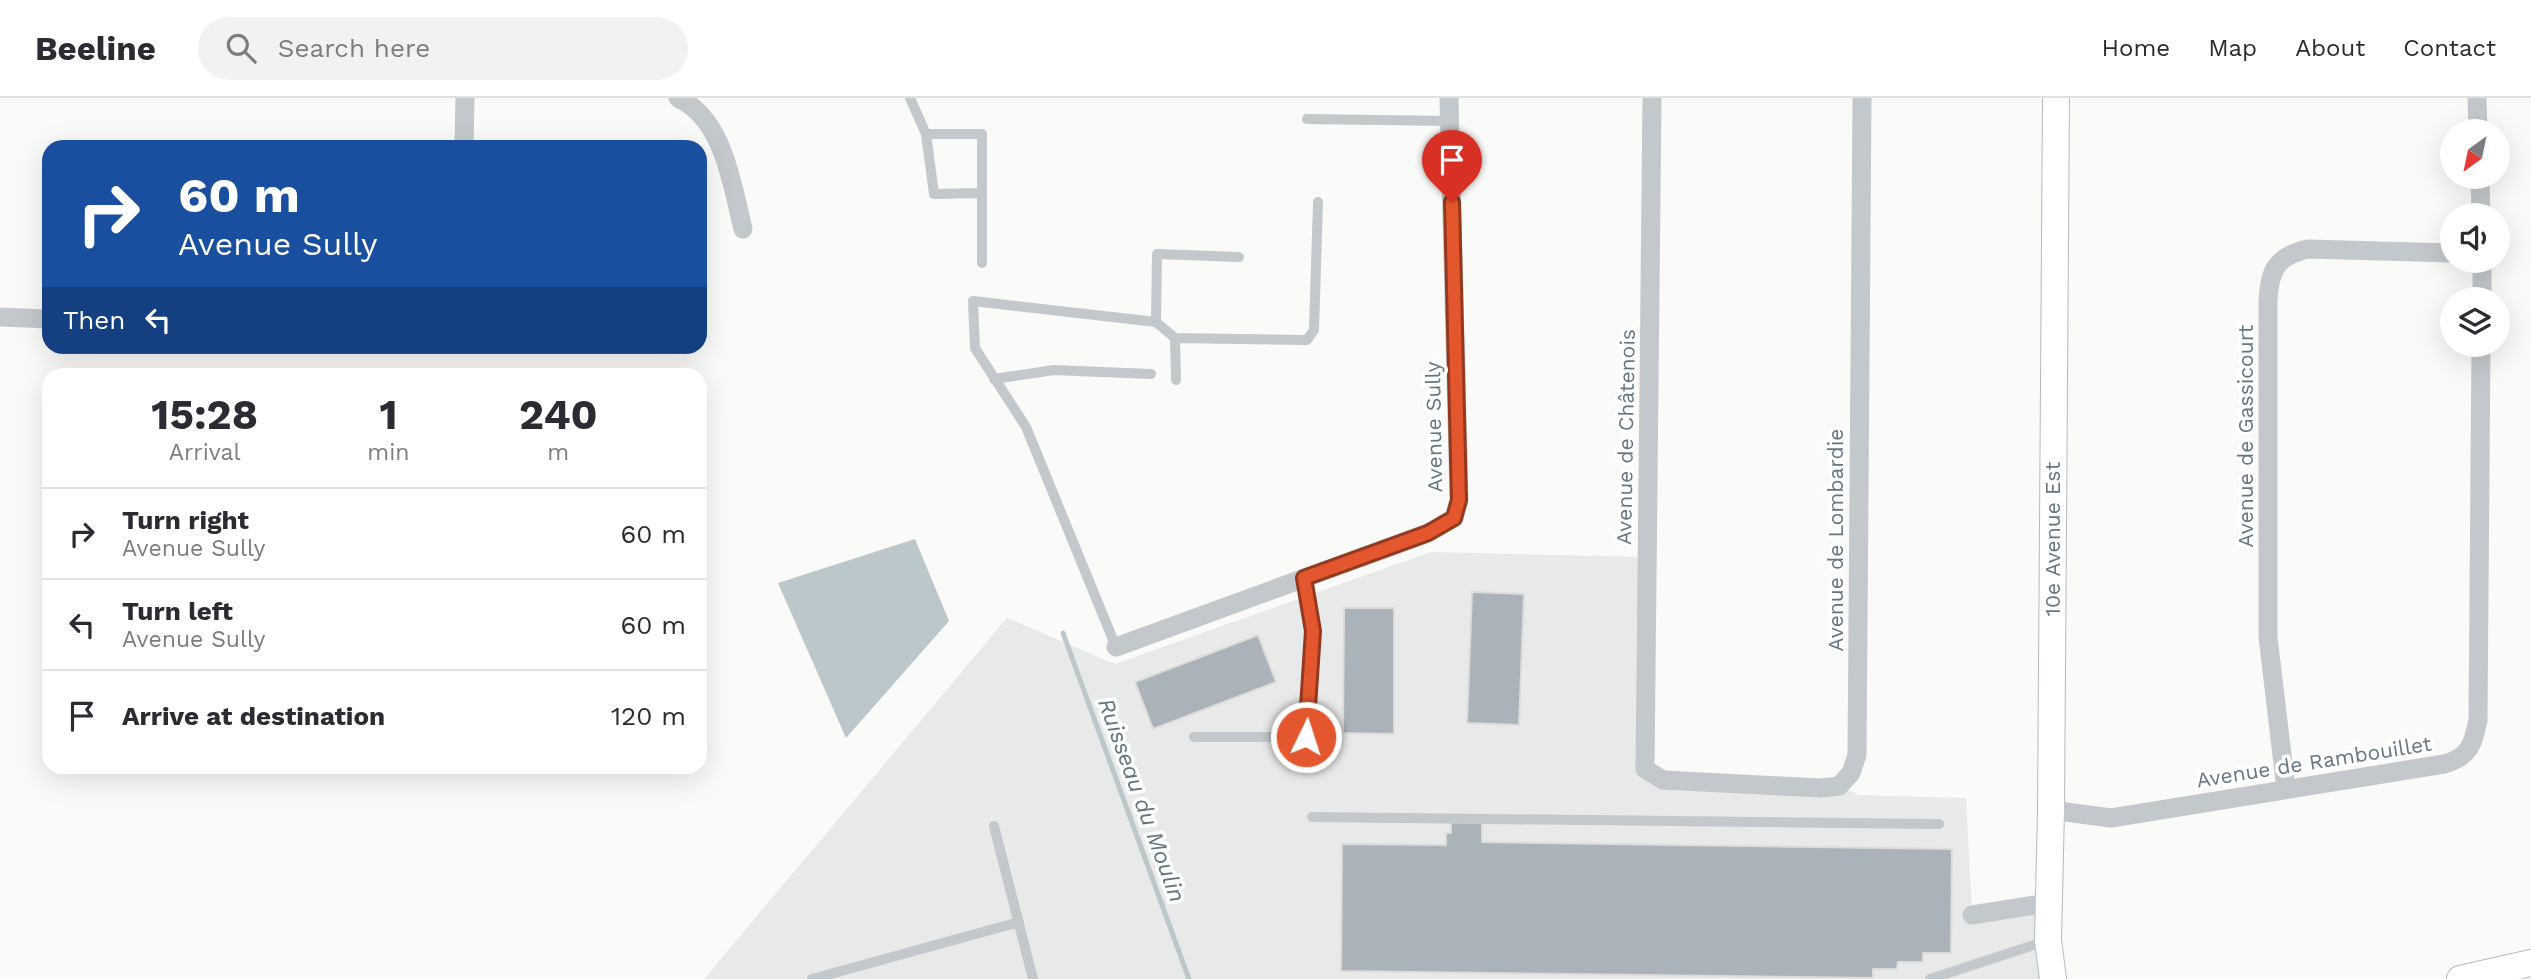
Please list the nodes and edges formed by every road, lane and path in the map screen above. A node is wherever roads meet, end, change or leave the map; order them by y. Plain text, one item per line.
1 (465, 98) edge
2 (678, 98) edge
3 (910, 98) edge
4 (1450, 98) edge
5 (1652, 98) edge
6 (1862, 98) edge
7 (2056, 98) edge
8 (2477, 98) edge
9 (1307, 119) dead end
10 (2478, 119) edge
11 (1450, 121) junction
12 (926, 134) junction
13 (464, 140) edge
14 (981, 193) junction
15 (1318, 202) dead end
16 (743, 229) dead end
17 (2440, 253) edge
18 (1239, 257) dead end
19 (982, 263) dead end
20 (0, 317) edge
21 (42, 319) edge
22 (1156, 322) junction
23 (1175, 338) junction
24 (2481, 357) edge
25 (1151, 374) dead end
26 (994, 379) junction
27 (1175, 380) dead end
28 (1304, 578) junction
29 (1116, 647) joint
30 (1194, 737) dead end
31 (1651, 773) joint
32 (2286, 789) junction
33 (2051, 810) junction
34 (1312, 817) dead end
35 (1939, 824) dead end
36 (994, 826) dead end
37 (2048, 904) junction
38 (1972, 915) dead end
39 (1019, 922) junction
40 (2048, 940) junction
41 (2531, 962) edge
42 (812, 979) edge
43 (1033, 979) edge
44 (1930, 979) edge
45 (2053, 979) edge
46 (2460, 979) edge

1 - 13 street
2 - 16 street
3 - 12 lane
4 - 11 street, Avenue Sully
5 - 31 street, Avenue de Châtenois
6 - 31 street, Avenue de Lombardie
7 - 33 street, 10e Avenue Est
8 - 10 street
9 - 11 lane
11 - 28 street, Avenue Sully
12 - 14 lane
12 - 14 lane
14 - 19 lane
15 - 23 lane
17 - 32 street, Avenue de Gassicourt
18 - 22 lane
20 - 21 street
22 - 23 lane
22 - 26 lane
23 - 27 lane
24 - 32 street, Avenue de Rambouillet
25 - 26 lane
26 - 29 lane
28 - 29 street, Avenue Sully
28 - 30 lane
32 - 33 street, Avenue de Rambouillet
33 - 37 street, 10e Avenue Est
34 - 35 lane
36 - 39 lane
37 - 38 street
37 - 40 street, 10e Avenue Est
39 - 42 lane
39 - 43 lane
40 - 44 lane
40 - 45 street, 10e Avenue Est
41 - 46 street

